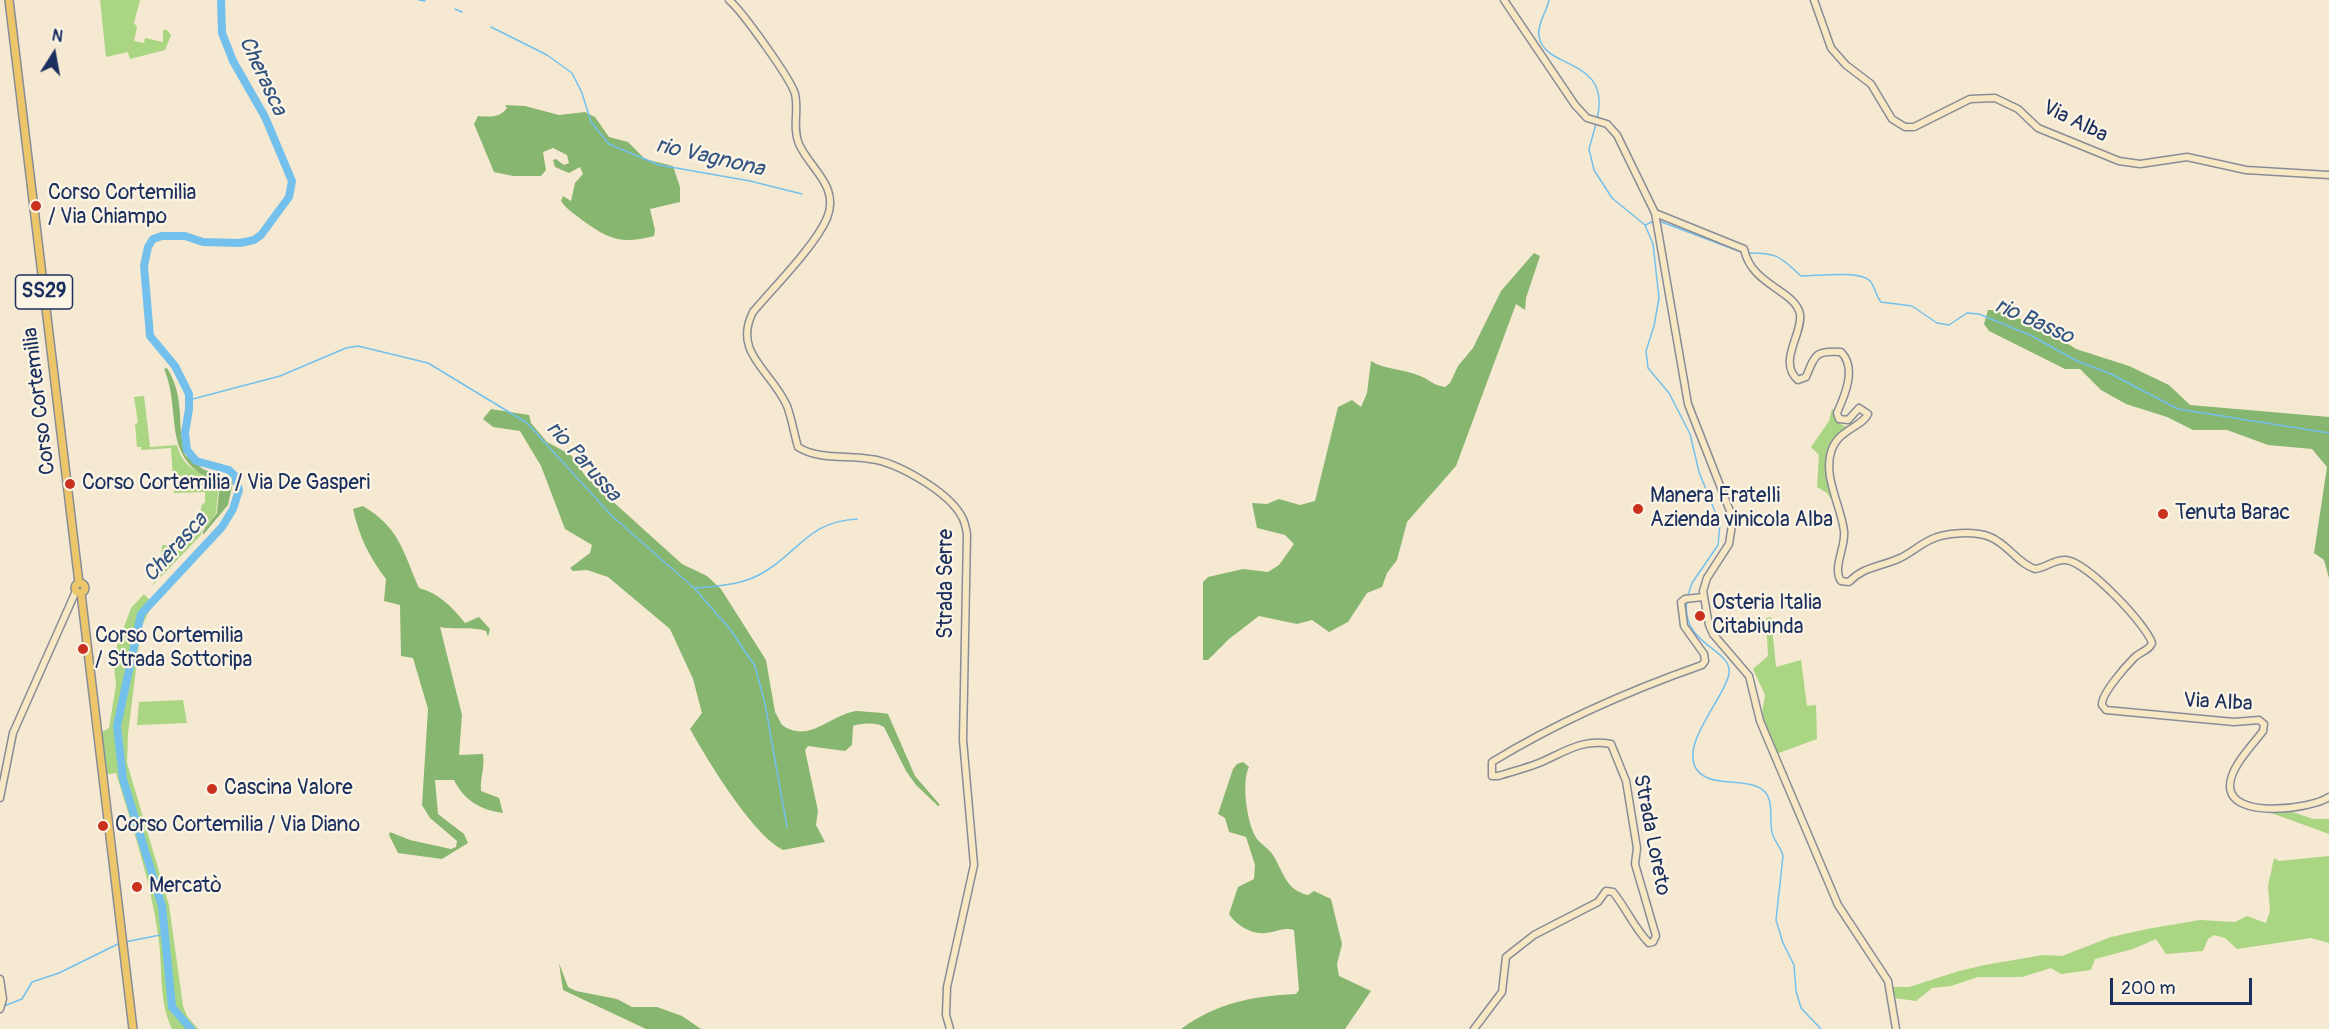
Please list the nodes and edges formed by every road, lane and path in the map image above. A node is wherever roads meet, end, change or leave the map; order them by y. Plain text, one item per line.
1 (9, 0) edge
2 (729, 0) edge
3 (1504, 0) edge
4 (1814, 0) edge
5 (2329, 175) edge
6 (1656, 218) junction
7 (78, 589) junction
8 (1703, 597) junction
9 (2329, 797) edge
10 (0, 798) edge
11 (0, 980) edge
12 (2, 1004) edge
13 (133, 1029) edge
14 (950, 1029) edge
15 (1474, 1029) edge
16 (1896, 1029) edge

1 - 7 main road, Corso Cortemilia / SS29
2 - 14 street, Strada Serre
3 - 6 street
4 - 5 street, Via Alba
6 - 8 street
6 - 9 street, Via Alba
7 - 10 street
7 - 13 main road, Corso Cortemilia / SS29
8 - 15 street, Strada Loreto
8 - 16 street
11 - 12 street

